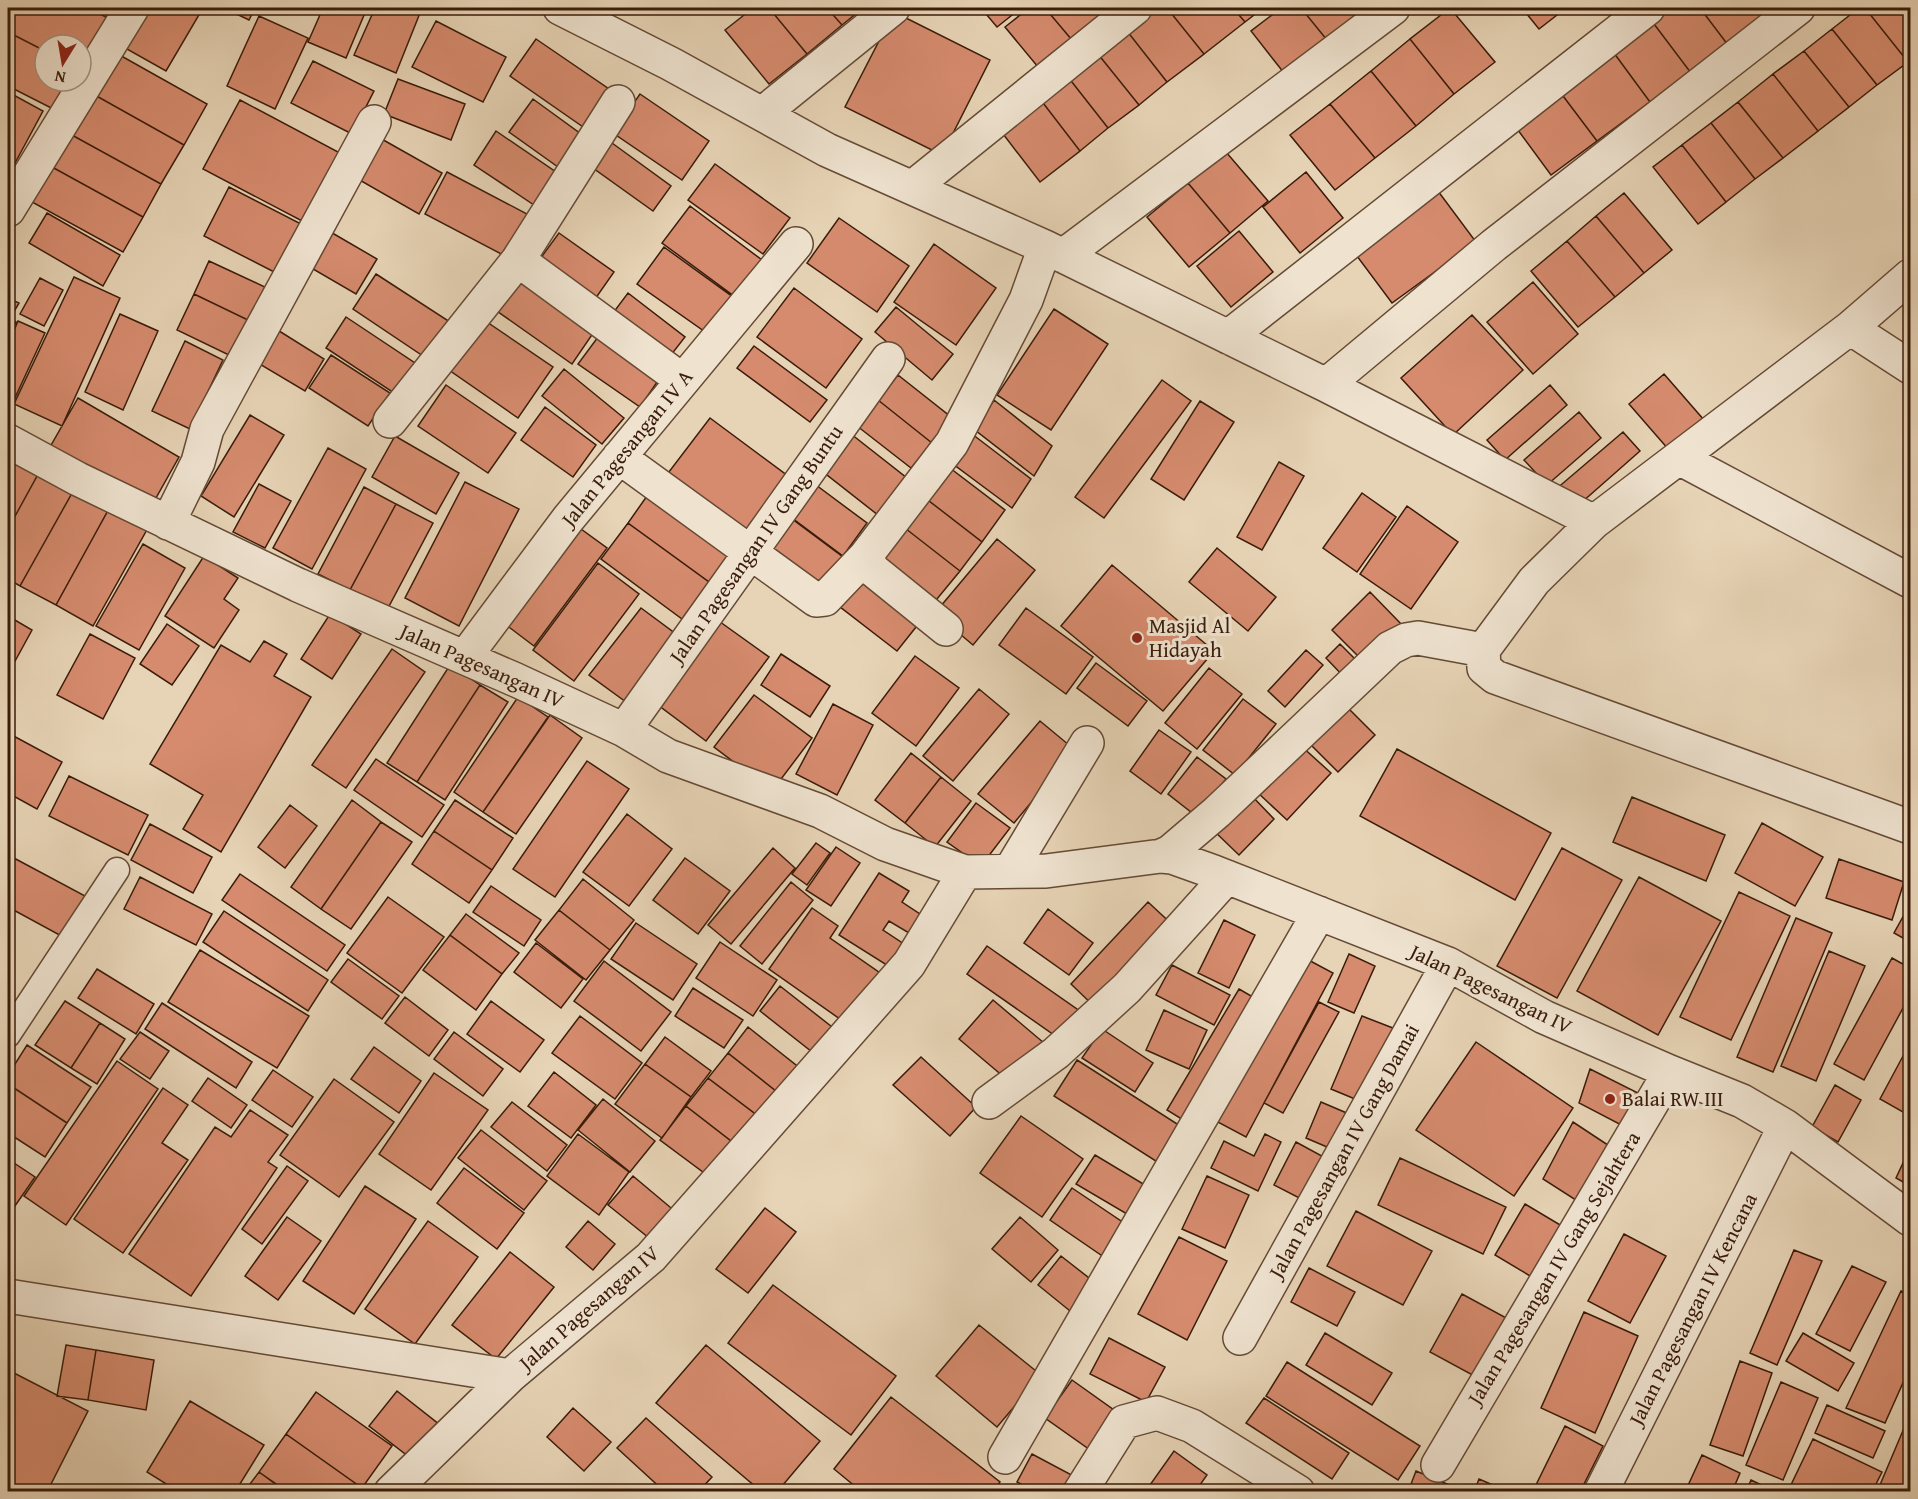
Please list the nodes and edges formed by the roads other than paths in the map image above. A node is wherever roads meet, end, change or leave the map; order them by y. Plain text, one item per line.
1 (132, 8) edge
2 (893, 8) edge
3 (1135, 8) edge
4 (1393, 8) edge
5 (1648, 8) edge
6 (1798, 8) edge
7 (581, 11) edge
8 (618, 102) dead end
9 (762, 114) junction
10 (374, 122) dead end
11 (913, 187) junction
12 (8, 210) edge
13 (796, 244) dead end
14 (1051, 252) junction
15 (518, 260) junction
16 (1911, 276) edge
17 (1850, 328) junction
18 (1228, 337) junction
19 (888, 359) dead end
20 (1911, 367) edge
21 (682, 380) junction
22 (1326, 385) junction
23 (390, 421) dead end
24 (8, 441) edge
25 (619, 457) junction
26 (1679, 458) junction
27 (1594, 522) junction
28 (168, 523) junction
29 (752, 552) junction
30 (865, 557) junction
31 (1911, 581) edge
32 (946, 629) dead end
33 (1476, 649) junction
34 (465, 657) junction
35 (624, 730) junction
36 (1087, 743) dead end
37 (1911, 827) edge
38 (1166, 856) junction
39 (117, 870) dead end
40 (1010, 871) junction
41 (965, 872) junction
42 (1221, 874) junction
43 (1319, 913) junction
44 (1448, 964) junction
45 (8, 1035) edge
46 (1670, 1072) junction
47 (989, 1102) dead end
48 (1785, 1126) junction
49 (1911, 1219) edge
50 (8, 1296) edge
51 (1240, 1338) dead end
52 (510, 1376) junction
53 (1005, 1457) dead end
54 (1438, 1465) dead end
55 (391, 1491) edge
56 (1080, 1491) edge
57 (1298, 1491) edge
58 (1601, 1491) edge

1 - 12 street
2 - 9 street
3 - 11 street
4 - 14 street
5 - 18 street
6 - 22 street
7 - 9 street
8 - 15 street
9 - 11 street
10 - 28 street
11 - 14 street
13 - 21 street, Jalan Pagesangan IV A
14 - 18 street
14 - 30 street
15 - 21 street
15 - 23 street
16 - 17 street
17 - 20 street
17 - 26 street
18 - 22 street
19 - 29 street, Jalan Pagesangan IV Gang Buntu
21 - 25 street, Jalan Pagesangan IV A
22 - 27 street
24 - 28 street, Jalan Pagesangan IV
25 - 29 street
25 - 34 street, Jalan Pagesangan IV A
26 - 27 street
26 - 31 street
27 - 33 street
28 - 34 street, Jalan Pagesangan IV
29 - 30 street
29 - 35 street, Jalan Pagesangan IV Gang Buntu
30 - 32 street
33 - 37 street
33 - 38 street
34 - 35 street, Jalan Pagesangan IV
35 - 41 street, Jalan Pagesangan IV
36 - 40 street
38 - 40 street, Jalan Pagesangan IV
38 - 42 street, Jalan Pagesangan IV
39 - 45 lane
40 - 41 street, Jalan Pagesangan IV
41 - 52 street, Jalan Pagesangan IV
42 - 43 street, Jalan Pagesangan IV
42 - 47 street
43 - 44 street, Jalan Pagesangan IV
43 - 53 street
44 - 46 street, Jalan Pagesangan IV
44 - 51 street, Jalan Pagesangan IV Gang Damai
46 - 48 street, Jalan Pagesangan IV
46 - 54 street, Jalan Pagesangan IV Gang Sejahtera
48 - 49 street, Jalan Pagesangan IV
48 - 58 street, Jalan Pagesangan IV Kencana
50 - 52 street, Jalan Pagesangan IV
52 - 55 street
56 - 57 street

